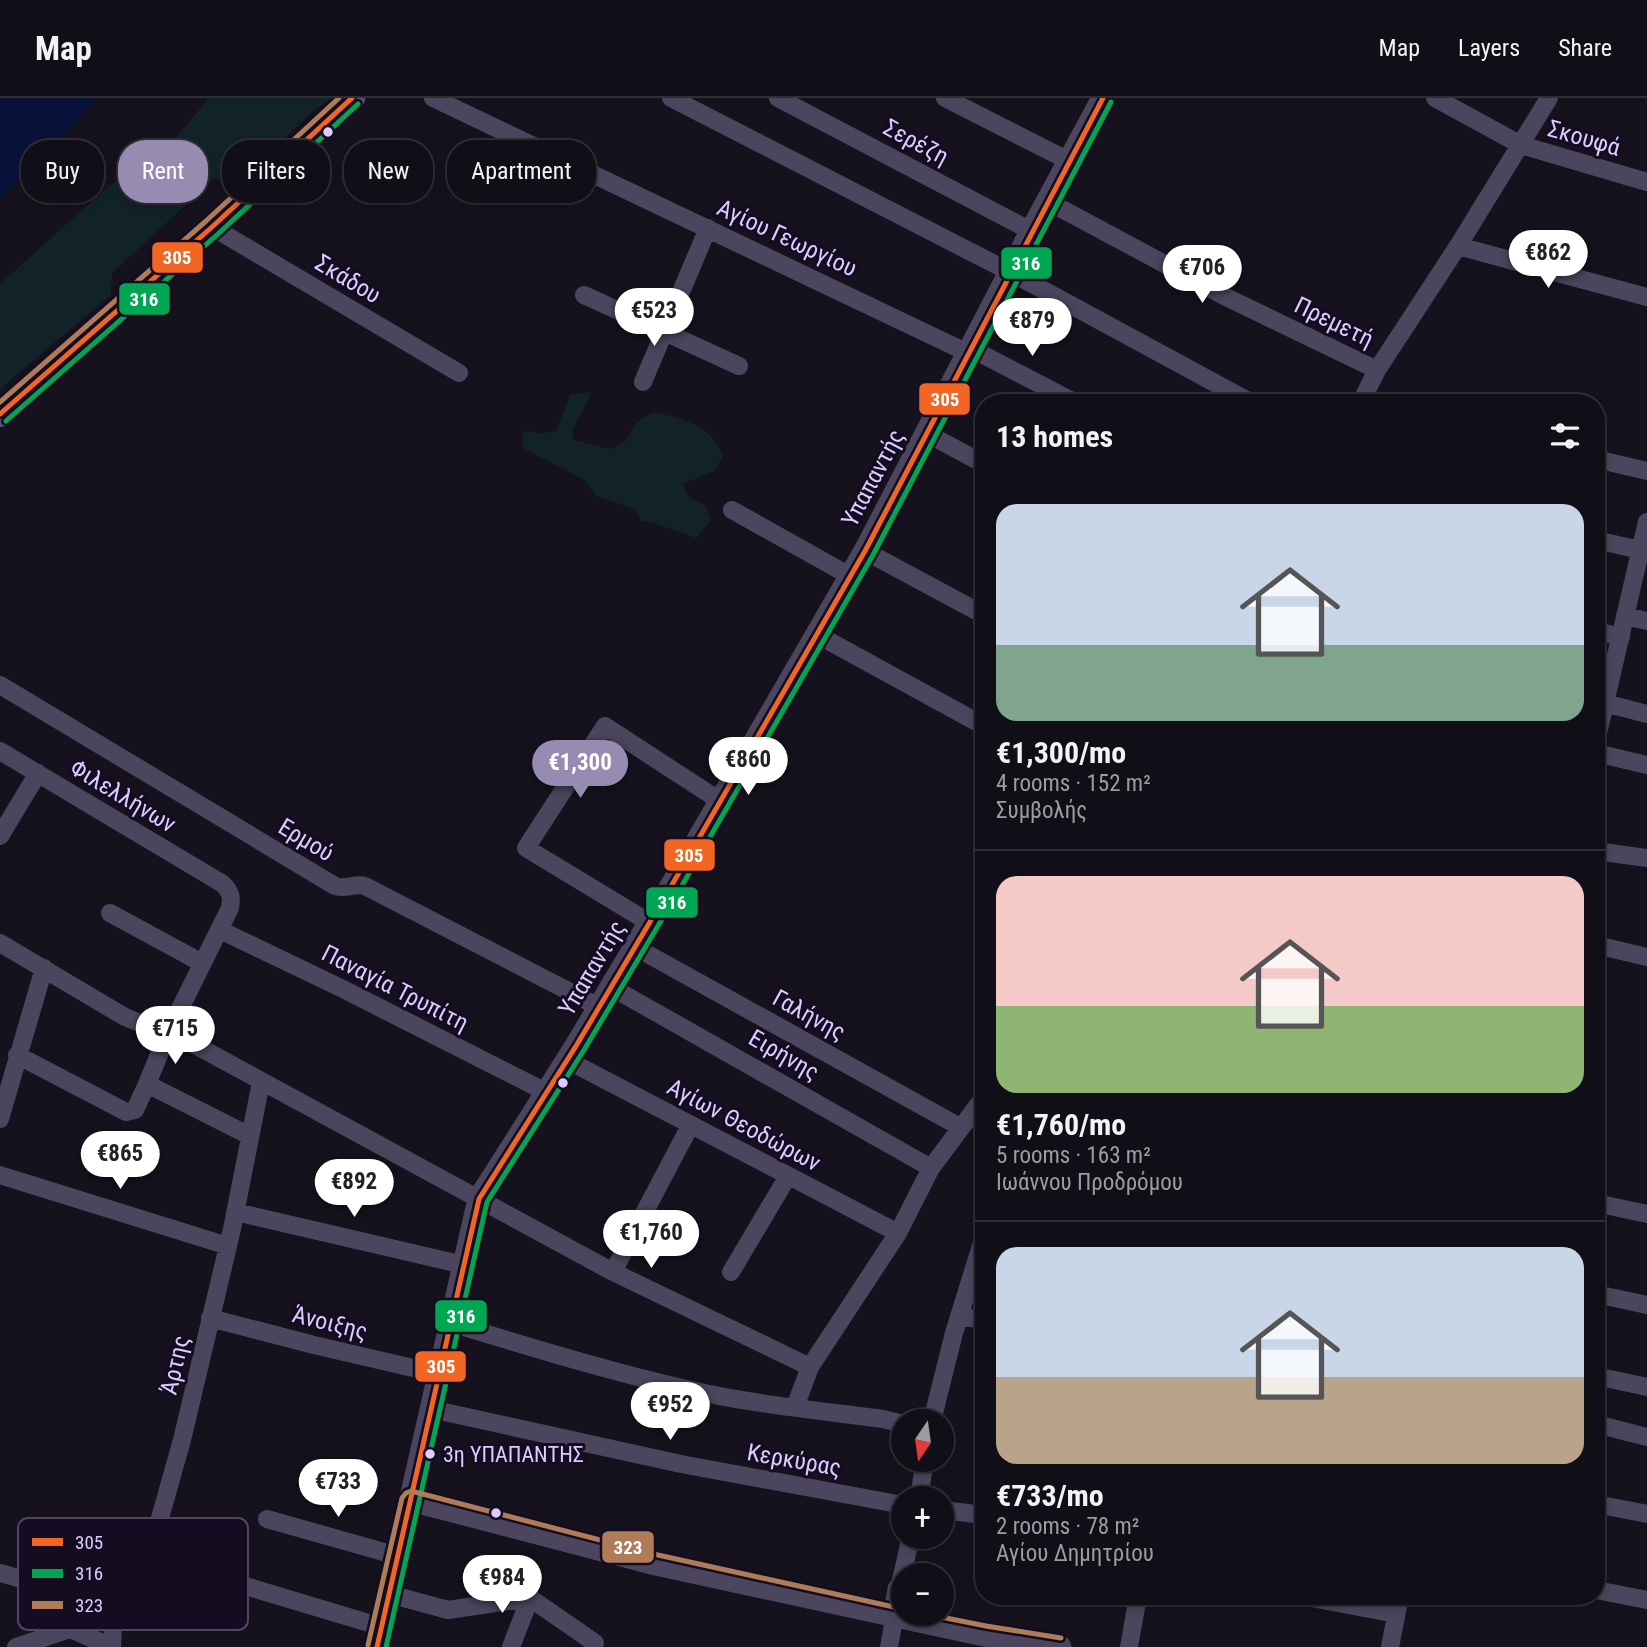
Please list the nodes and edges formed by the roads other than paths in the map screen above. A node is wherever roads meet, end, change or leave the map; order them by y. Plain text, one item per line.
1 (352, 98) edge
2 (433, 98) edge
3 (671, 98) edge
4 (778, 98) edge
5 (945, 98) edge
6 (1103, 98) edge
7 (1435, 98) edge
8 (1549, 98) edge
9 (1521, 145) junction
10 (1069, 161) junction
11 (1647, 182) edge
12 (1047, 201) junction
13 (212, 227) junction
14 (708, 228) junction
15 (1031, 231) junction
16 (1458, 246) junction
17 (1010, 272) junction
18 (584, 295) dead end
19 (1647, 297) edge
20 (664, 331) junction
21 (969, 350) junction
22 (739, 366) dead end
23 (1377, 370) junction
24 (459, 373) dead end
25 (643, 382) dead end
26 (1047, 394) edge
27 (1235, 394) edge
28 (1365, 394) edge
29 (0, 414) edge
30 (926, 433) junction
31 (975, 459) edge
32 (1605, 461) edge
33 (1647, 471) edge
34 (732, 510) dead end
35 (1647, 522) edge
36 (1605, 542) edge
37 (1640, 550) junction
38 (865, 551) junction
39 (1641, 575) edge
40 (850, 576) junction
41 (975, 610) edge
42 (1625, 616) junction
43 (1647, 621) edge
44 (1605, 633) edge
45 (816, 634) junction
46 (1620, 636) junction
47 (0, 685) edge
48 (1605, 703) joint
49 (1647, 714) edge
50 (975, 721) edge
51 (0, 751) edge
52 (1605, 755) edge
53 (1647, 765) edge
54 (38, 773) junction
55 (720, 801) junction
56 (0, 836) edge
57 (1605, 852) edge
58 (1647, 858) edge
59 (110, 914) dead end
60 (650, 923) junction
61 (220, 930) junction
62 (0, 943) edge
63 (635, 947) junction
64 (1605, 947) edge
65 (1647, 957) edge
66 (202, 963) junction
67 (44, 968) junction
68 (611, 987) junction
69 (599, 1007) junction
70 (168, 1033) junction
71 (18, 1055) junction
72 (567, 1060) junction
73 (261, 1082) junction
74 (147, 1083) junction
75 (547, 1092) junction
76 (975, 1108) edge
77 (0, 1119) edge
78 (690, 1126) junction
79 (960, 1127) junction
80 (250, 1136) junction
81 (931, 1168) junction
82 (0, 1175) edge
83 (788, 1176) junction
84 (479, 1199) junction
85 (1605, 1205) edge
86 (236, 1212) junction
87 (1647, 1214) edge
88 (898, 1233) junction
89 (228, 1246) junction
90 (464, 1265) junction
91 (975, 1266) edge
92 (613, 1272) junction
93 (731, 1272) dead end
94 (1605, 1296) edge
95 (1647, 1305) edge
96 (959, 1316) junction
97 (210, 1318) junction
98 (975, 1319) edge
99 (450, 1323) junction
100 (810, 1367) junction
101 (439, 1374) junction
102 (1605, 1378) edge
103 (1647, 1387) edge
104 (795, 1407) junction
105 (431, 1409) junction
106 (935, 1409) edge
107 (891, 1422) edge
108 (1605, 1426) edge
109 (1647, 1437) edge
110 (411, 1500) junction
111 (891, 1503) edge
112 (1605, 1506) edge
113 (954, 1511) edge
114 (975, 1514) edge
115 (1647, 1514) edge
116 (160, 1518) edge
117 (267, 1519) dead end
118 (398, 1556) junction
119 (0, 1573) edge
120 (18, 1578) edge
121 (248, 1591) edge
122 (1605, 1592) edge
123 (389, 1594) junction
124 (530, 1598) junction
125 (1647, 1600) edge
126 (1136, 1605) edge
127 (1398, 1605) edge
128 (891, 1613) edge
129 (893, 1626) edge
130 (946, 1626) edge
131 (67, 1630) edge
132 (72, 1630) edge
133 (379, 1637) edge
134 (595, 1643) dead end
135 (16, 1647) edge
136 (112, 1647) edge
137 (511, 1647) edge
138 (889, 1647) edge
139 (1060, 1647) edge
140 (1129, 1647) edge
141 (1390, 1647) edge

1 - 13 main road
2 - 14 street, Αγίου Γεωργίου
3 - 17 street
4 - 15 street, Σερέζη
5 - 10 street
6 - 10 street, Υπαπαντής
7 - 9 street, Σκουφά
8 - 9 street
9 - 11 street, Σκουφά
9 - 16 street
10 - 12 street, Υπαπαντής
12 - 15 street, Υπαπαντής
12 - 23 street, Πρεμετή
13 - 24 street, Σκάδου
13 - 29 main road
14 - 20 street
14 - 21 street, Αγίου Γεωργίου
15 - 17 street, Υπαπαντής
16 - 19 street
16 - 23 street
17 - 21 street, Υπαπαντής
17 - 27 street
18 - 20 street
20 - 22 street
20 - 25 street
21 - 26 street, Αγίου Γεωργίου
21 - 30 street, Υπαπαντής
23 - 28 street
30 - 31 street
30 - 38 street, Υπαπαντής
32 - 33 street
34 - 40 street
35 - 37 street
36 - 37 street
37 - 39 street
38 - 40 street, Υπαπαντής
38 - 41 street
39 - 42 street
40 - 45 street, Υπαπαντής
42 - 43 street
42 - 46 street
44 - 46 street
45 - 50 street
45 - 55 street, Υπαπαντής
46 - 48 street
47 - 69 street, Ερμού
48 - 49 street
51 - 54 street
52 - 53 street
54 - 56 street, Φιλελλήνων
54 - 61 street, Φιλελλήνων
55 - 60 street, Υπαπαντής
55 - 60 street
57 - 58 street
59 - 66 street
60 - 63 street, Υπαπαντής
61 - 66 street
61 - 75 street, Παναγία Τρυπίτη
62 - 67 street
63 - 68 street, Υπαπαντής
63 - 79 street, Γαλήνης
64 - 65 street
66 - 70 street
67 - 70 street
67 - 71 street
68 - 69 street, Υπαπαντής
68 - 81 street, Ειρήνης
69 - 72 street, Υπαπαντής
70 - 73 street
70 - 74 street
71 - 74 street
71 - 77 street
72 - 75 street, Υπαπαντής
72 - 78 street, Αγίων Θεοδώρων
73 - 80 street, Άρτης
73 - 84 street
74 - 80 street
75 - 84 street, Υπαπαντής
76 - 79 street
78 - 83 street, Αγίων Θεοδώρων
78 - 92 street
79 - 81 street
80 - 86 street, Άρτης
81 - 88 street
82 - 89 street
83 - 88 street, Αγίων Θεοδώρων
83 - 93 street
84 - 90 street, Υπαπαντής
84 - 92 street
85 - 87 street
86 - 89 street, Άρτης
86 - 90 street
88 - 100 street
89 - 97 street, Άρτης
90 - 99 street, Υπαπαντής
91 - 96 street
92 - 100 street
94 - 95 street
96 - 98 street
96 - 106 street
97 - 101 street, Άνοιξης
97 - 116 street, Άρτης
99 - 101 street, Υπαπαντής
99 - 104 street
100 - 104 street
101 - 105 street, Υπαπαντής
102 - 103 street
104 - 107 street
105 - 110 street, Υπαπαντής
105 - 111 street, Κερκύρας
108 - 109 street
110 - 118 street, Υπαπαντής
110 - 128 street
112 - 115 street
113 - 114 street
117 - 118 street
118 - 123 street, Υπαπαντής
119 - 120 street
121 - 133 street
122 - 125 street
123 - 124 street
123 - 133 street, Υπαπαντής
124 - 134 street
124 - 137 street
126 - 140 street
127 - 141 street
129 - 138 street
130 - 139 street
131 - 135 street
132 - 136 street

